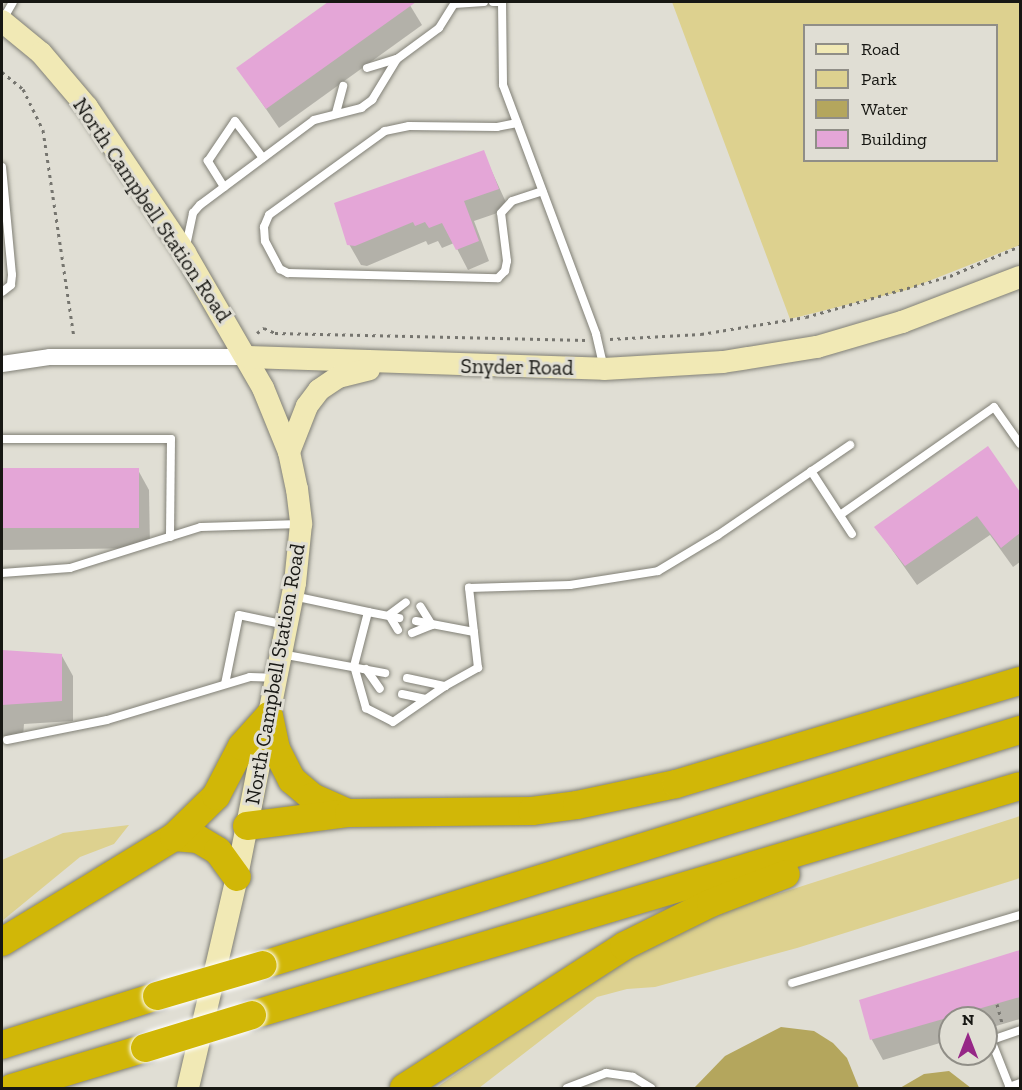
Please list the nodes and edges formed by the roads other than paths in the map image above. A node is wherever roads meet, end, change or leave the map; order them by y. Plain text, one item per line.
1 (13, 2) edge
2 (484, 2) edge
3 (493, 2) edge
4 (502, 2) edge
5 (453, 3) edge
6 (2, 21) edge
7 (397, 59) junction
8 (367, 68) dead end
9 (343, 86) dead end
10 (336, 113) junction
11 (517, 123) junction
12 (263, 158) junction
13 (2, 167) edge
14 (222, 189) junction
15 (542, 191) junction
16 (185, 253) junction
17 (1020, 277) edge
18 (2, 292) edge
19 (248, 357) junction
20 (2, 364) edge
21 (394, 364) junction
22 (604, 369) junction
23 (2, 439) edge
24 (1020, 444) edge
25 (850, 445) dead end
26 (289, 452) junction
27 (811, 471) junction
28 (840, 515) junction
29 (301, 524) junction
30 (852, 534) dead end
31 (170, 537) junction
32 (2, 573) edge
33 (292, 596) junction
34 (406, 602) dead end
35 (420, 606) dead end
36 (368, 612) junction
37 (389, 615) junction
38 (399, 618) dead end
39 (416, 621) dead end
40 (432, 625) junction
41 (286, 626) junction
42 (398, 630) dead end
43 (474, 632) junction
44 (412, 633) dead end
45 (281, 654) junction
46 (354, 666) junction
47 (366, 669) junction
48 (385, 673) dead end
49 (276, 678) junction
50 (407, 678) dead end
51 (1020, 681) edge
52 (225, 684) junction
53 (445, 686) junction
54 (380, 689) dead end
55 (402, 694) dead end
56 (425, 699) junction
57 (269, 716) junction
58 (1020, 730) edge
59 (7, 740) dead end
60 (1020, 786) edge
61 (987, 796) junction
62 (349, 813) junction
63 (247, 826) junction
64 (174, 837) junction
65 (237, 877) junction
66 (1020, 915) edge
67 (2, 942) edge
68 (792, 983) dead end
69 (1020, 1030) edge
70 (998, 1038) edge
71 (2, 1045) edge
72 (998, 1062) edge
73 (1020, 1083) edge
74 (1010, 1088) edge
75 (12, 1089) edge
76 (188, 1089) edge
77 (404, 1089) edge
78 (567, 1089) edge
79 (651, 1089) edge

1 - 6 lane
2 - 5 lane
3 - 4 lane
4 - 11 lane
5 - 7 lane
6 - 16 street, North Campbell Station Road
7 - 8 lane
7 - 10 lane
9 - 10 lane
10 - 12 lane
11 - 15 lane
11 - 15 lane
12 - 14 lane
12 - 14 lane
13 - 18 lane
14 - 16 lane
15 - 22 lane
16 - 19 street, North Campbell Station Road
17 - 22 street, Snyder Road
19 - 20 street, Snyder Road
19 - 21 street, Snyder Road
19 - 26 street, North Campbell Station Road
21 - 22 street, Snyder Road
21 - 26 street
23 - 31 lane
24 - 28 lane
25 - 27 lane
26 - 29 street, North Campbell Station Road
27 - 28 lane
27 - 43 lane
28 - 30 lane
29 - 31 lane
29 - 33 street, North Campbell Station Road
31 - 32 lane
33 - 36 lane
33 - 41 street, North Campbell Station Road
34 - 37 lane
35 - 40 lane
36 - 37 lane
36 - 46 lane
37 - 38 lane
37 - 42 lane
39 - 40 lane
40 - 43 lane
40 - 44 lane
41 - 45 street, North Campbell Station Road
41 - 52 lane
43 - 53 lane
45 - 46 lane
45 - 49 street, North Campbell Station Road
46 - 47 lane
46 - 56 lane
47 - 48 lane
47 - 54 lane
49 - 52 lane
49 - 57 street, North Campbell Station Road
50 - 53 lane
51 - 62 highway
52 - 59 lane
53 - 56 lane
55 - 56 lane
57 - 62 highway
57 - 63 street, North Campbell Station Road
57 - 64 highway
58 - 71 highway, bridge
60 - 61 highway
61 - 75 highway, bridge
61 - 77 highway
62 - 63 highway
63 - 65 street, North Campbell Station Road
64 - 65 highway
64 - 67 highway
65 - 76 street, North Campbell Station Road
66 - 68 lane
69 - 70 lane
72 - 74 lane
73 - 74 lane
78 - 79 lane

